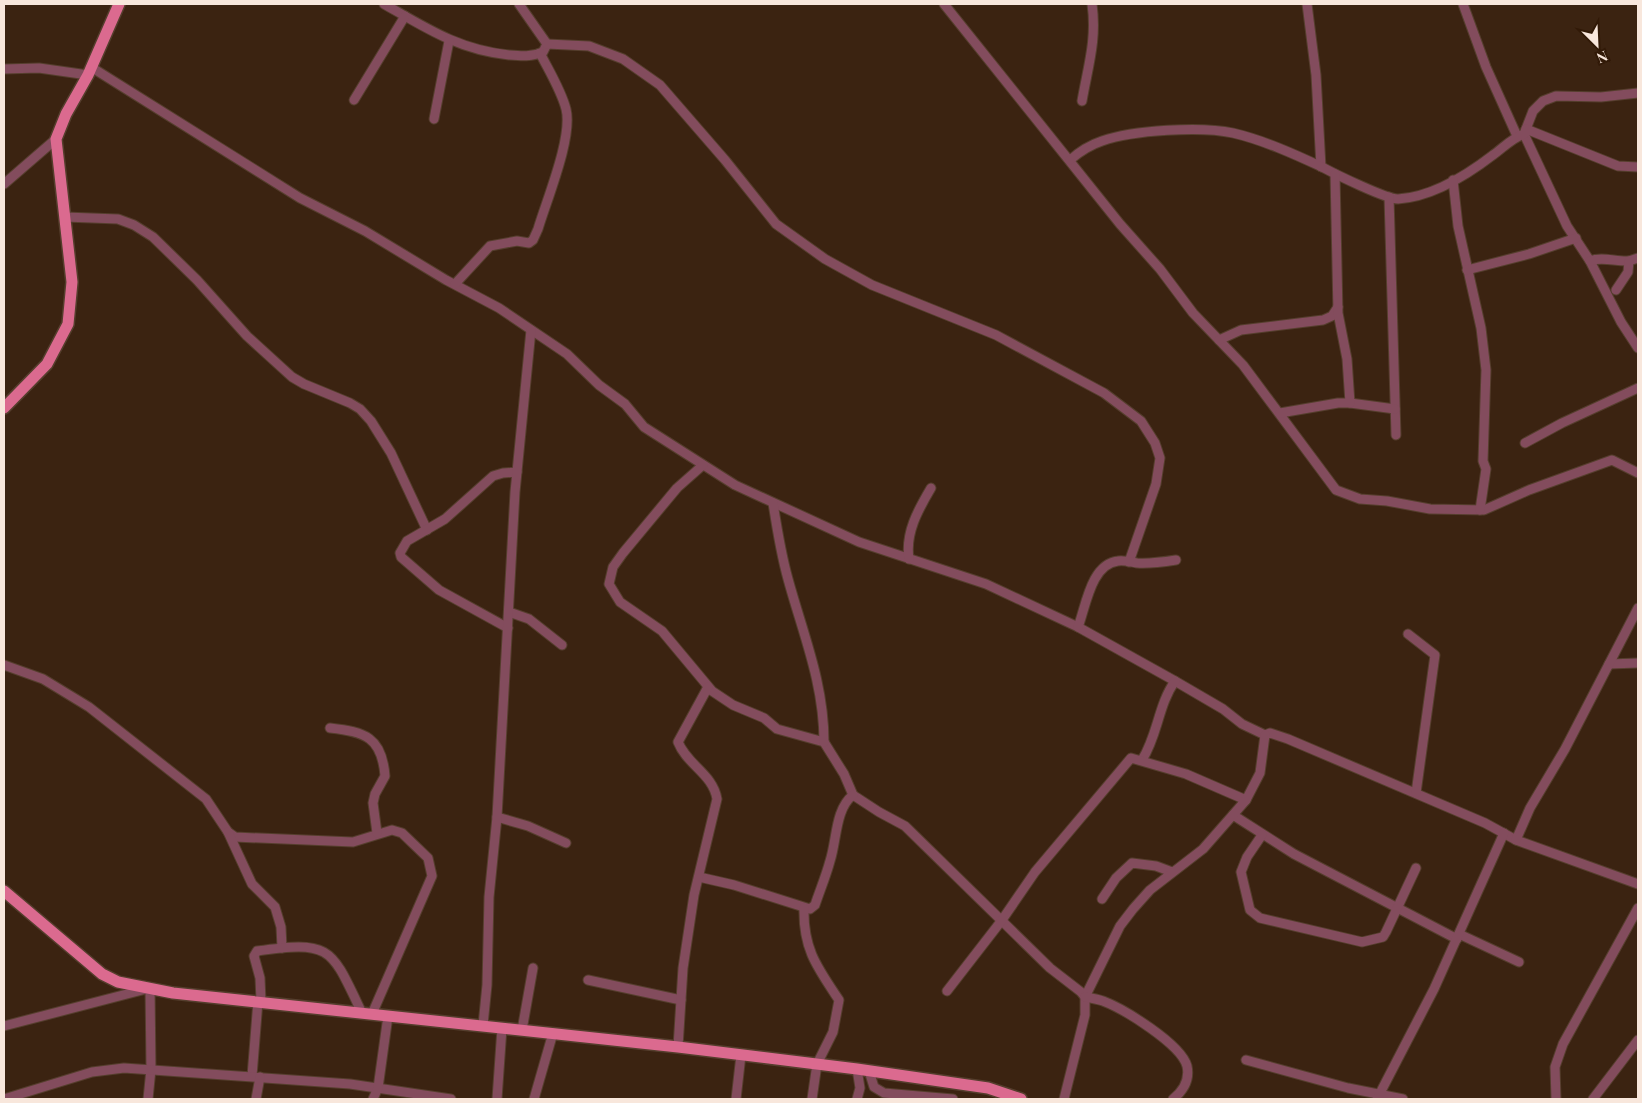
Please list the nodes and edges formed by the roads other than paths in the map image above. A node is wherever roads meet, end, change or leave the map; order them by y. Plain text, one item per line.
1 (119, 4) edge
2 (384, 4) edge
3 (519, 4) edge
4 (944, 4) edge
5 (1092, 4) edge
6 (1307, 4) edge
7 (1463, 4) edge
8 (405, 16) junction
9 (449, 41) junction
10 (547, 44) junction
11 (540, 53) junction
12 (4, 68) edge
13 (90, 71) junction
14 (1638, 93) edge
15 (354, 100) dead end
16 (1082, 100) dead end
17 (434, 119) dead end
18 (1523, 133) junction
19 (56, 139) junction
20 (1070, 160) junction
21 (1321, 167) junction
22 (1638, 167) edge
23 (1335, 174) junction
24 (1453, 180) junction
25 (4, 184) edge
26 (1389, 197) junction
27 (65, 217) junction
28 (1576, 238) junction
29 (1634, 260) edge
30 (1590, 261) junction
31 (1467, 270) junction
32 (455, 284) junction
33 (1616, 290) dead end
34 (1338, 307) junction
35 (531, 330) junction
36 (1219, 340) junction
37 (1638, 348) edge
38 (1638, 388) edge
39 (1350, 404) junction
40 (4, 408) edge
41 (1395, 409) junction
42 (1280, 413) junction
43 (1396, 435) dead end
44 (1525, 443) dead end
45 (703, 465) junction
46 (517, 472) junction
47 (1638, 473) edge
48 (931, 488) dead end
49 (773, 503) junction
50 (1480, 510) junction
51 (428, 530) junction
52 (909, 559) junction
53 (1176, 560) dead end
54 (1129, 562) junction
55 (1638, 608) edge
56 (509, 612) junction
57 (1078, 627) junction
58 (508, 628) junction
59 (1408, 634) dead end
60 (562, 645) dead end
61 (1638, 662) edge
62 (1609, 664) junction
63 (4, 665) edge
64 (1175, 680) junction
65 (708, 687) junction
66 (330, 728) dead end
67 (1265, 735) junction
68 (824, 742) junction
69 (1142, 760) junction
70 (1416, 793) junction
71 (854, 795) junction
72 (1246, 800) junction
73 (1233, 815) junction
74 (497, 817) junction
75 (228, 832) junction
76 (377, 833) junction
77 (1504, 833) junction
78 (1262, 835) junction
79 (1516, 840) junction
80 (566, 843) dead end
81 (1416, 868) dead end
82 (1172, 872) junction
83 (699, 877) junction
84 (1638, 884) edge
85 (4, 891) edge
86 (1102, 899) dead end
87 (804, 908) junction
88 (1638, 908) edge
89 (1398, 910) junction
90 (1002, 920) junction
91 (1458, 936) junction
92 (282, 948) junction
93 (1518, 962) dead end
94 (533, 968) dead end
95 (588, 980) dead end
96 (150, 988) junction
97 (946, 991) dead end
98 (1084, 997) junction
99 (681, 1000) junction
100 (259, 1001) junction
101 (367, 1013) junction
102 (388, 1016) junction
103 (4, 1026) edge
104 (483, 1026) junction
105 (502, 1028) junction
106 (522, 1030) junction
107 (553, 1033) junction
108 (1638, 1040) edge
109 (678, 1047) junction
110 (741, 1055) junction
111 (1246, 1060) dead end
112 (817, 1064) junction
113 (151, 1069) junction
114 (857, 1069) junction
115 (869, 1071) junction
116 (256, 1076) junction
117 (378, 1088) junction
118 (1379, 1097) edge
119 (930, 1098) edge
120 (4, 1099) edge
121 (148, 1099) edge
122 (256, 1099) edge
123 (373, 1099) edge
124 (451, 1099) edge
125 (497, 1099) edge
126 (534, 1099) edge
127 (736, 1099) edge
128 (812, 1099) edge
129 (857, 1099) edge
130 (953, 1099) edge
131 (1021, 1099) edge
132 (1064, 1099) edge
133 (1173, 1099) edge
134 (1403, 1099) edge
135 (1556, 1099) edge
136 (1593, 1099) edge

1 - 13 main road
2 - 8 street
3 - 10 street
4 - 20 street
5 - 16 street
6 - 21 street
7 - 18 street
8 - 9 street
8 - 15 street
9 - 11 street
9 - 17 street
10 - 11 street
10 - 54 street
11 - 32 street
12 - 13 street
13 - 19 main road
13 - 32 street
14 - 18 street
18 - 22 street
18 - 24 street
18 - 28 street
19 - 25 street
19 - 27 main road
20 - 21 street
20 - 36 street
21 - 23 street
23 - 26 street
23 - 34 street
24 - 26 street
24 - 31 street
26 - 41 street
27 - 40 main road
27 - 51 street
28 - 30 street
28 - 31 street
29 - 30 street
29 - 33 street
30 - 37 street
31 - 50 street
32 - 35 street
34 - 36 street
34 - 39 street
35 - 45 street
35 - 46 street
36 - 42 street
38 - 44 street
39 - 41 street
39 - 42 street
41 - 43 street
42 - 50 street
45 - 49 street
45 - 65 street
46 - 51 street
46 - 56 street
47 - 50 street
48 - 52 street
49 - 52 street
49 - 68 street
51 - 58 street
52 - 57 street
53 - 54 street
54 - 57 street
55 - 62 street
56 - 58 street
56 - 60 street
57 - 64 street
58 - 74 street
59 - 70 street
61 - 62 street
62 - 79 street
63 - 75 street
64 - 67 street
64 - 69 street
65 - 68 street
65 - 83 street
66 - 76 street
67 - 70 street
67 - 72 street
68 - 71 street
69 - 72 street
69 - 90 street
70 - 77 street
71 - 87 street
71 - 90 street
72 - 73 street
73 - 78 street
73 - 82 street
74 - 80 street
74 - 104 street
75 - 76 street
75 - 92 street
76 - 101 street
77 - 79 street
77 - 91 street
78 - 89 street
78 - 89 street
79 - 84 street
81 - 89 street
82 - 86 street
82 - 98 street
83 - 87 street
83 - 99 street
85 - 96 main road
87 - 112 street
88 - 135 street
89 - 91 street
90 - 97 street
90 - 98 street
91 - 93 street
91 - 118 street
92 - 100 street
92 - 101 street
94 - 106 street
95 - 99 street
96 - 100 main road
96 - 103 street
96 - 113 street
98 - 132 street
98 - 133 street
99 - 109 street
100 - 101 main road
100 - 116 street
101 - 102 main road
102 - 104 main road
102 - 117 street
104 - 105 main road
105 - 106 main road
105 - 125 street
106 - 107 main road
107 - 109 main road
107 - 126 street
108 - 136 street
109 - 110 main road
110 - 112 main road
110 - 127 street
111 - 118 street
112 - 114 main road
112 - 128 street
113 - 116 street
113 - 120 street
113 - 121 street
114 - 115 main road
114 - 129 street
115 - 119 street
115 - 131 main road
116 - 117 street
116 - 122 street
117 - 123 street
117 - 124 street
118 - 134 street
119 - 130 street

